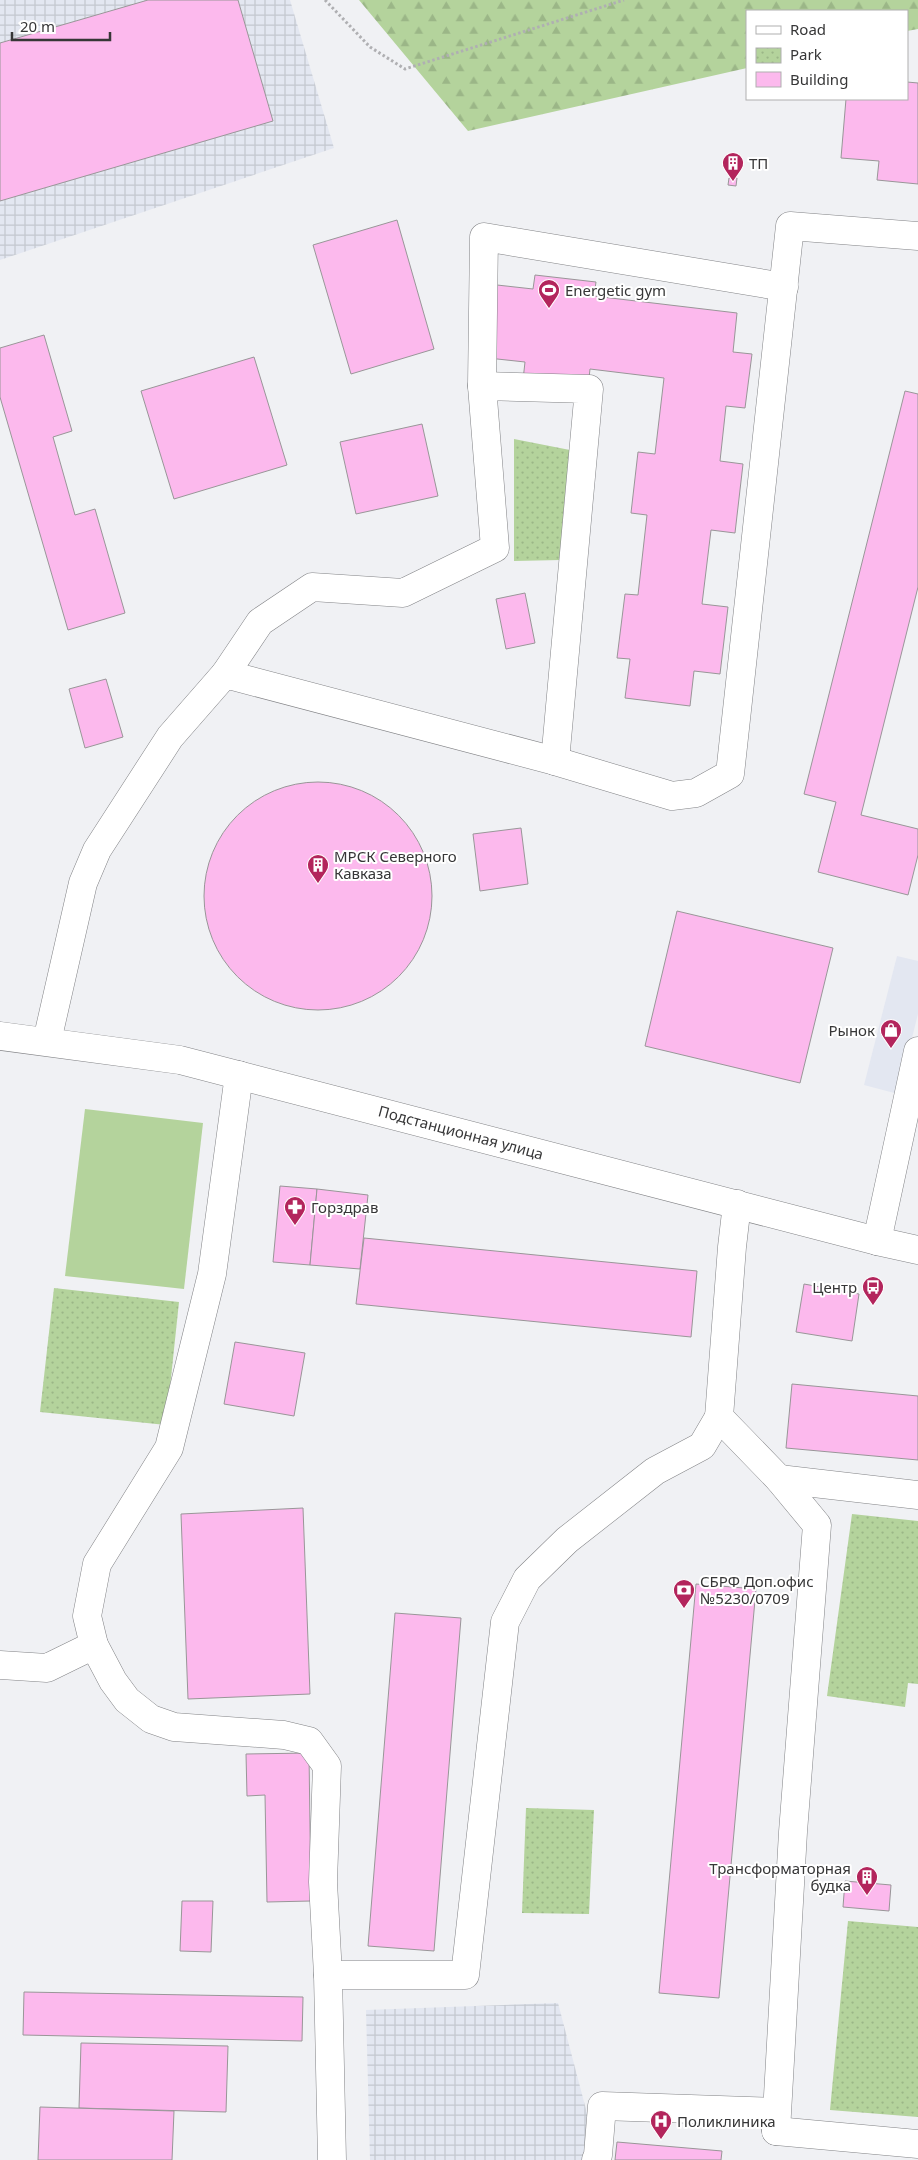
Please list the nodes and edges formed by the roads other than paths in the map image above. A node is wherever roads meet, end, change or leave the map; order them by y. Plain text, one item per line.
1 (918, 236) edge
2 (784, 287) junction
3 (482, 386) junction
4 (225, 674) junction
5 (555, 761) junction
6 (0, 1036) edge
7 (47, 1041) junction
8 (918, 1051) edge
9 (239, 1075) junction
10 (737, 1204) junction
11 (877, 1241) junction
12 (918, 1250) edge
13 (719, 1417) junction
14 (778, 1479) junction
15 (918, 1496) edge
16 (94, 1645) junction
17 (0, 1665) edge
18 (328, 1975) junction
19 (776, 2130) junction
20 (918, 2144) edge
21 (332, 2160) edge
22 (596, 2160) edge

1 - 2 street
2 - 3 street
2 - 5 street
3 - 4 street
3 - 5 street
4 - 5 street
4 - 7 street
6 - 7 street, Подстанционная улица
7 - 9 street, Подстанционная улица
8 - 11 street
9 - 10 street, Подстанционная улица
9 - 16 street
10 - 11 street, Подстанционная улица
10 - 13 street
11 - 12 street, Подстанционная улица
13 - 14 street
13 - 18 street
14 - 15 street
14 - 19 street
16 - 17 street
16 - 18 street
18 - 21 street
19 - 20 street
19 - 22 street

